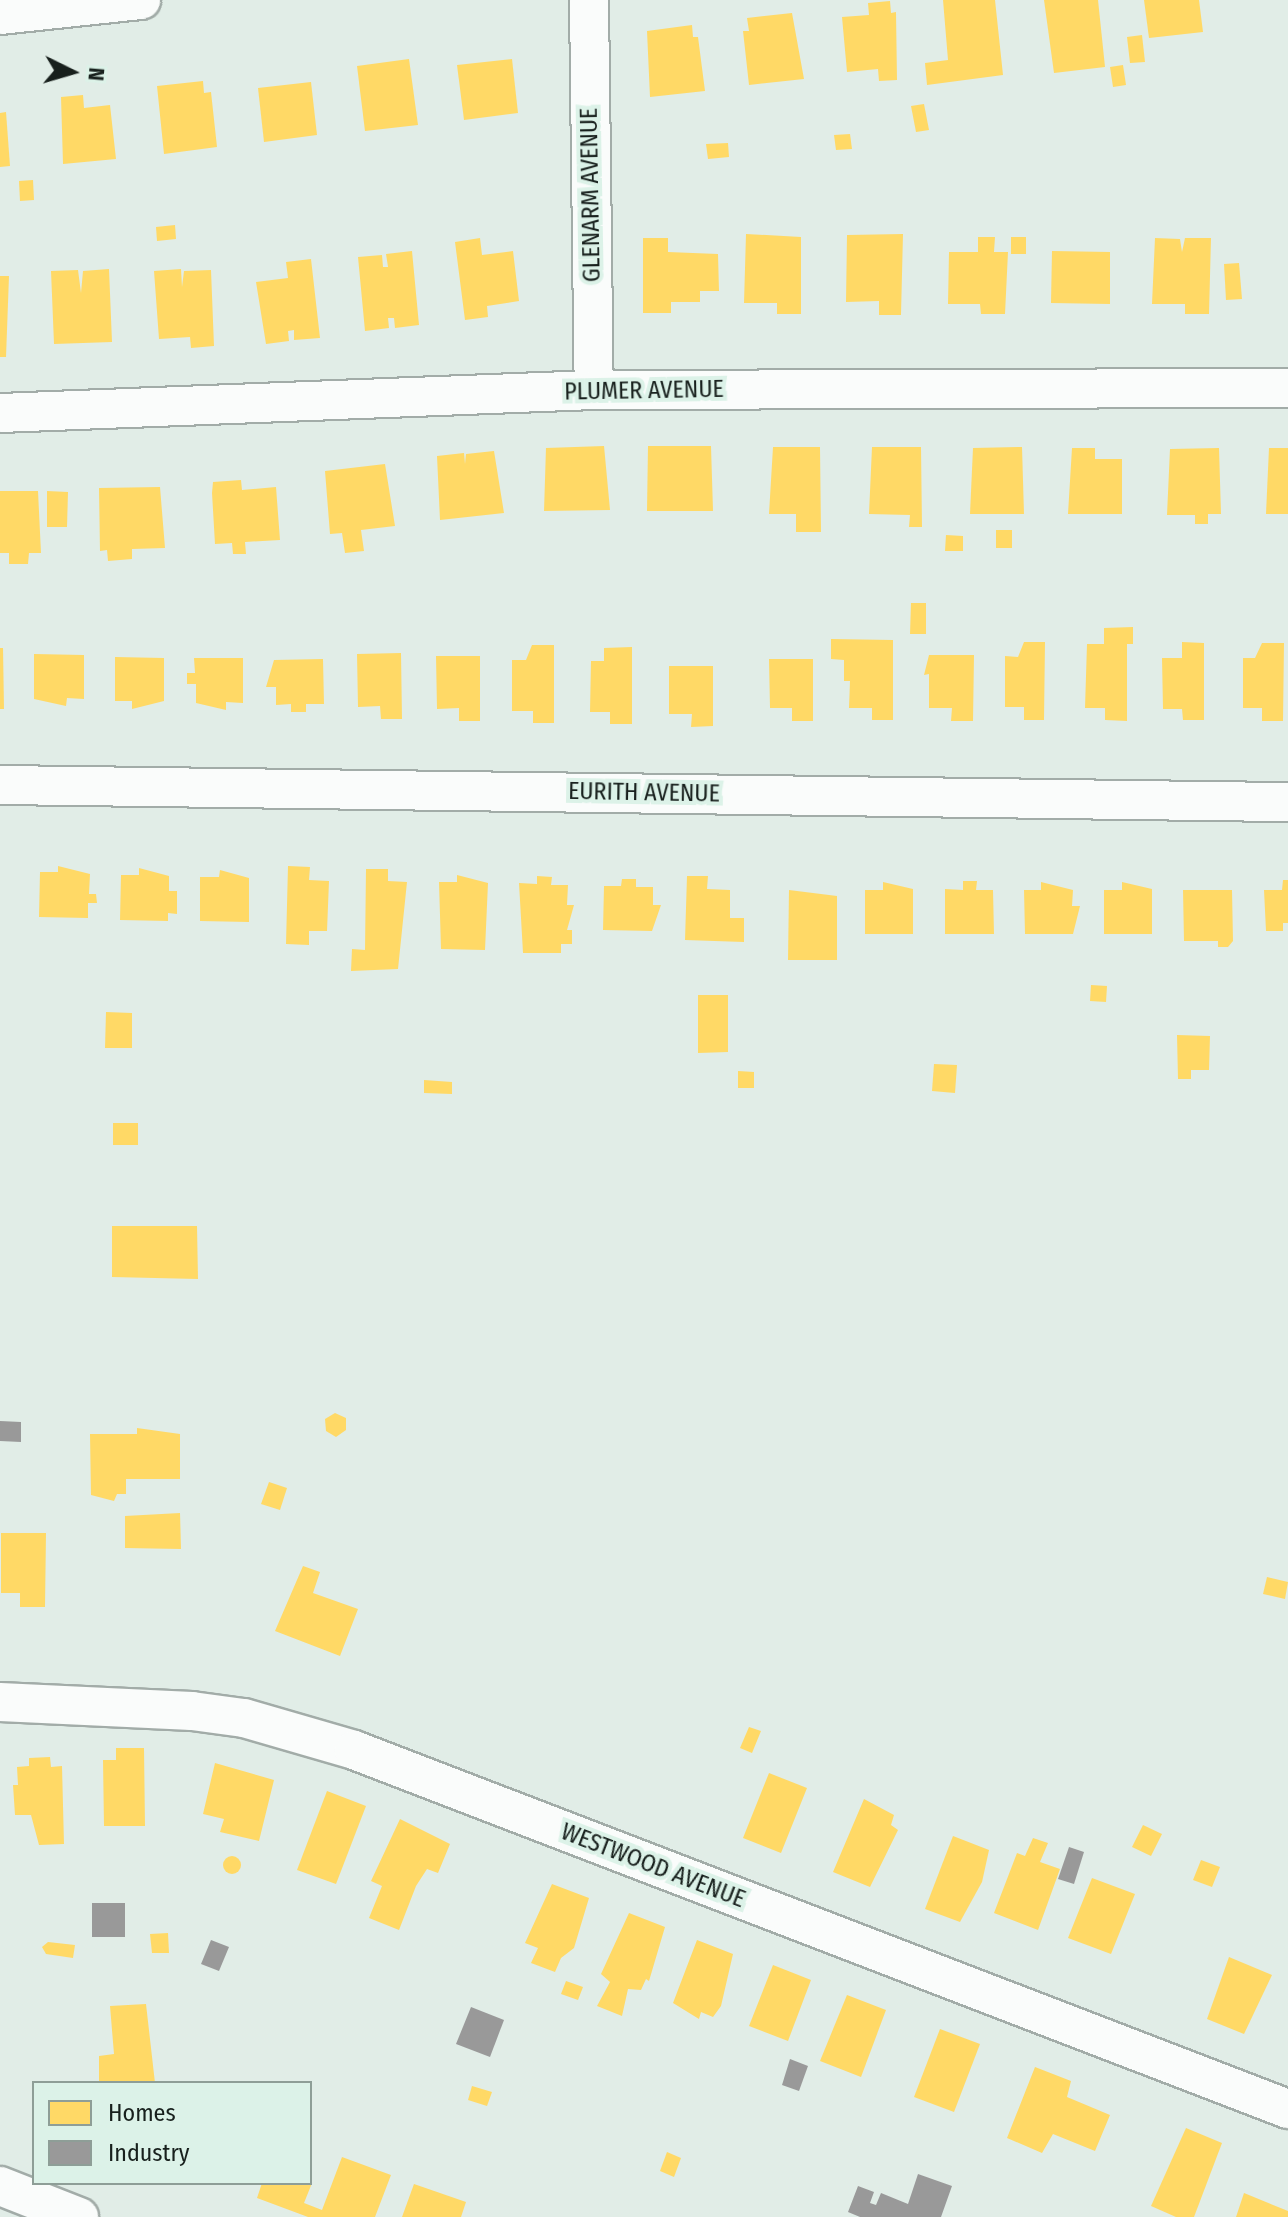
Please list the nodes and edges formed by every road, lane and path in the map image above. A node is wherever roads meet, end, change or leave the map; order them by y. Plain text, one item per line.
1 (141, 0) edge
2 (589, 0) edge
3 (0, 15) edge
4 (1288, 388) edge
5 (594, 390) junction
6 (0, 413) edge
7 (0, 785) edge
8 (1288, 802) edge
9 (0, 1702) edge
10 (1288, 2109) edge
11 (0, 2186) edge
12 (79, 2217) edge

1 - 3 street
2 - 5 street, GLENARM AVENUE
4 - 5 street, PLUMER AVENUE
5 - 6 street, PLUMER AVENUE
7 - 8 street, EURITH AVENUE
9 - 10 street, WESTWOOD AVENUE
11 - 12 street

